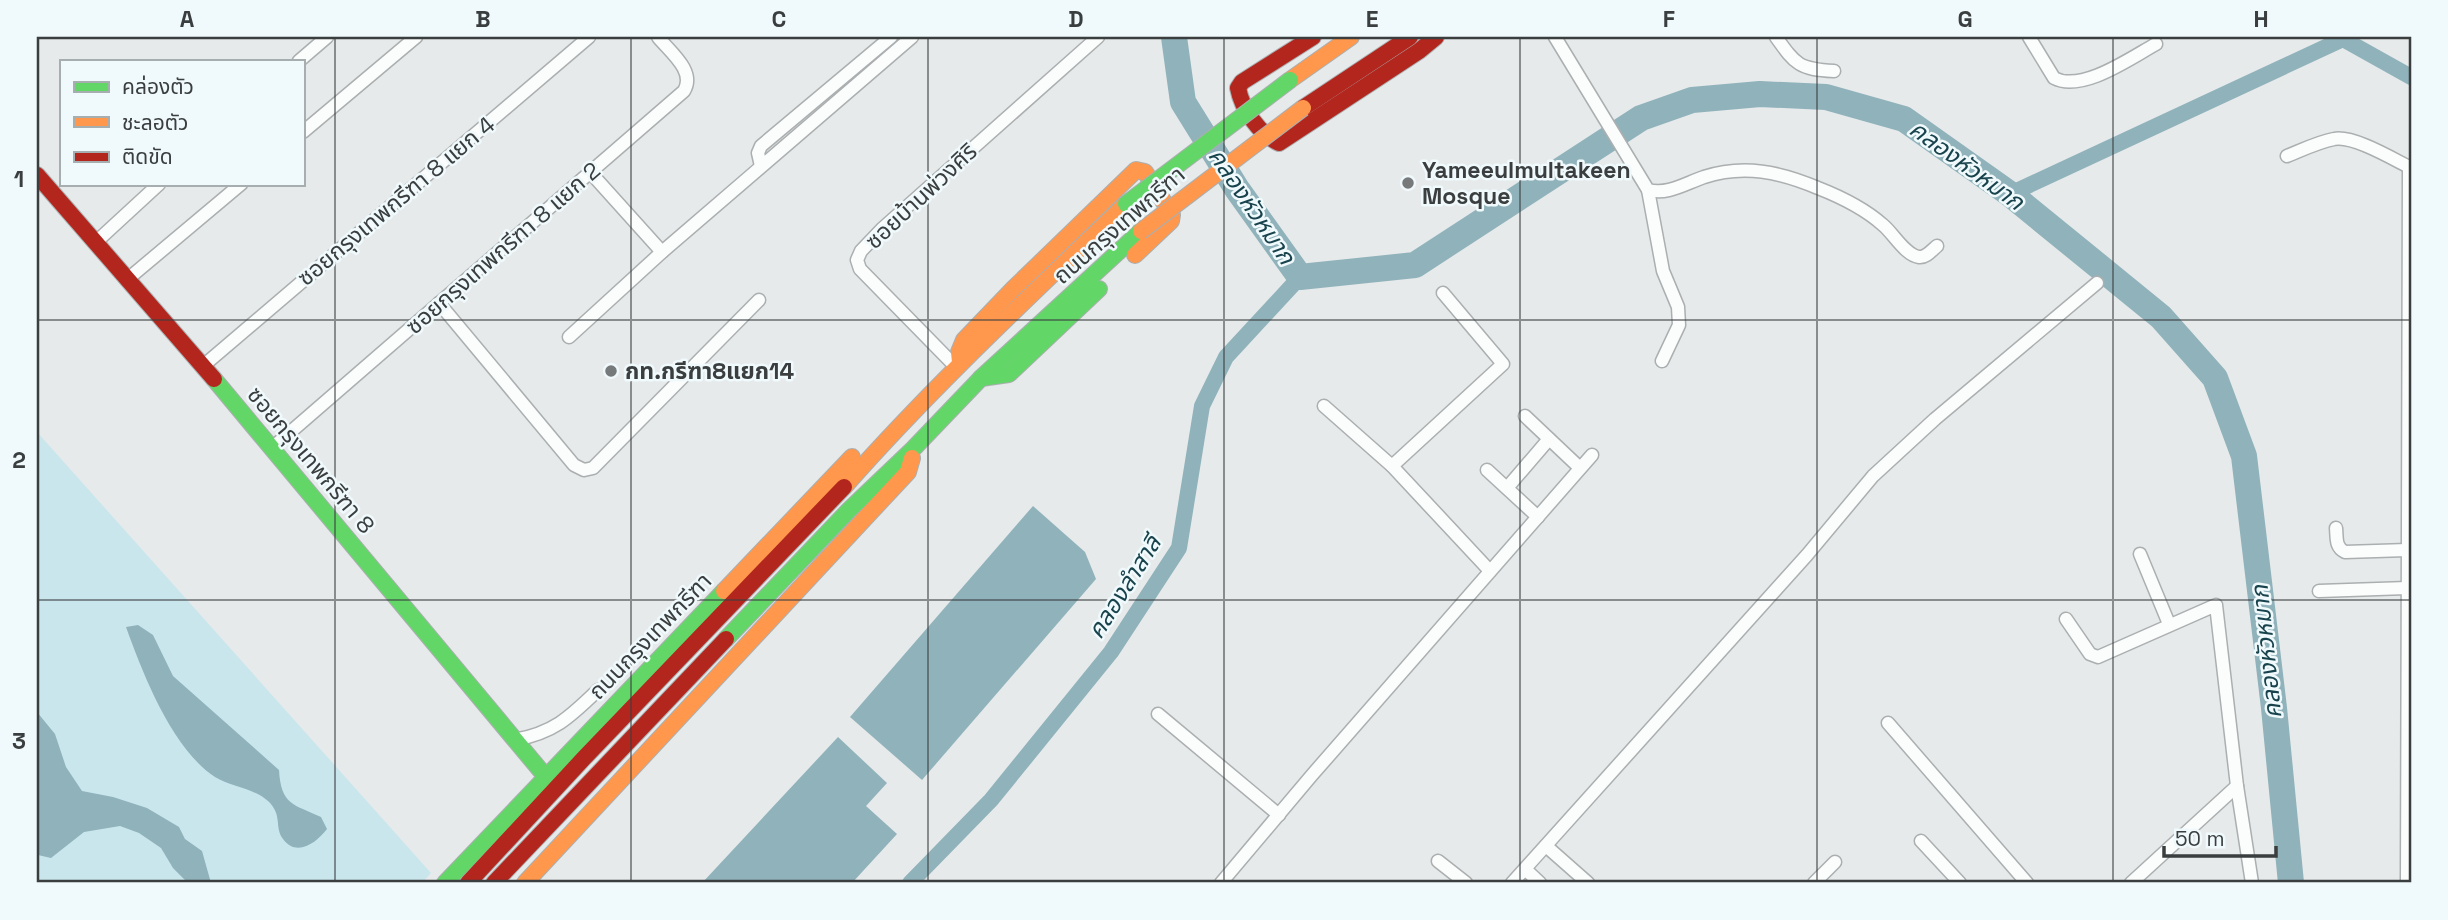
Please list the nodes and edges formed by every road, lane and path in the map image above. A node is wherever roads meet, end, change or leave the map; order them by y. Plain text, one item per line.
1 (327, 37) edge
2 (416, 37) edge
3 (589, 37) edge
4 (658, 37) edge
5 (891, 37) edge
6 (912, 37) edge
7 (1098, 37) edge
8 (1313, 37) edge
9 (1351, 37) edge
10 (1410, 37) edge
11 (1436, 37) edge
12 (1555, 37) edge
13 (1776, 37) edge
14 (2029, 37) edge
15 (2156, 44) dead end
16 (300, 60) edge
17 (1834, 71) dead end
18 (304, 131) edge
19 (2287, 156) dead end
20 (761, 166) junction
21 (2410, 167) edge
22 (590, 172) junction
23 (37, 175) edge
24 (157, 186) edge
25 (239, 186) edge
26 (1647, 190) junction
27 (96, 242) junction
28 (1937, 246) dead end
29 (662, 252) junction
30 (129, 278) junction
31 (2097, 283) dead end
32 (1443, 293) dead end
33 (759, 300) dead end
34 (439, 303) junction
35 (569, 337) dead end
36 (1662, 360) dead end
37 (203, 366) junction
38 (958, 366) junction
39 (981, 378) junction
40 (1324, 405) dead end
41 (1525, 416) dead end
42 (894, 430) junction
43 (1549, 439) junction
44 (2409, 442) edge
45 (272, 448) junction
46 (913, 449) junction
47 (1592, 456) dead end
48 (1392, 466) junction
49 (1580, 468) junction
50 (1487, 470) dead end
51 (1507, 488) junction
52 (1538, 517) junction
53 (2336, 528) dead end
54 (2407, 550) junction
55 (2140, 554) dead end
56 (1490, 571) junction
57 (2407, 588) junction
58 (2319, 591) dead end
59 (2066, 619) dead end
60 (2169, 624) junction
61 (598, 690) dead end
62 (1158, 714) dead end
63 (1888, 723) dead end
64 (514, 740) junction
65 (2409, 764) edge
66 (546, 777) junction
67 (2237, 786) junction
68 (1279, 815) junction
69 (1921, 841) dead end
70 (1546, 846) junction
71 (1438, 860) dead end
72 (1835, 862) dead end
73 (1525, 869) junction
74 (1952, 881) edge
75 (445, 883) edge
76 (468, 883) edge
77 (494, 883) edge
78 (525, 883) edge
79 (1221, 883) edge
80 (1466, 883) edge
81 (1512, 883) edge
82 (1539, 883) edge
83 (1588, 883) edge
84 (1814, 883) edge
85 (2026, 883) edge
86 (2131, 883) edge
87 (2252, 883) edge
88 (2407, 883) edge

1 - 16 street
2 - 18 street
3 - 37 street, ซอยกรุงเทพกรีฑา 8 แยก 4
4 - 22 street, ซอยกรุงเทพกรีฑา 8 แยก 2
5 - 20 street
6 - 20 street
7 - 38 street, ซอยบ้านพ่วงศิริ
8 - 11 main road
9 - 38 main road, ถนนกรุงเทพกรีฑา, bridge
10 - 39 main road, ถนนกรุงเทพกรีฑา, bridge
12 - 26 street
13 - 17 street
14 - 15 street
19 - 21 street
20 - 29 street
21 - 44 street
22 - 29 street
22 - 34 street, ซอยกรุงเทพกรีฑา 8 แยก 2
23 - 27 main road, ซอยกรุงเทพกรีฑา 8
24 - 27 street
25 - 30 street
26 - 28 street
26 - 36 street
27 - 30 main road, ซอยกรุงเทพกรีฑา 8
29 - 35 street
30 - 37 main road, ซอยกรุงเทพกรีฑา 8
31 - 70 street
32 - 48 street
33 - 34 street
34 - 45 street, ซอยกรุงเทพกรีฑา 8 แยก 2
37 - 45 main road, ซอยกรุงเทพกรีฑา 8
38 - 39 main road
38 - 42 main road, ถนนกรุงเทพกรีฑา
39 - 46 main road, ถนนกรุงเทพกรีฑา
40 - 48 street
41 - 43 street
42 - 66 main road, ถนนกรุงเทพกรีฑา
42 - 76 main road, ถนนกรุงเทพกรีฑา
43 - 49 street
43 - 51 street
44 - 54 street
45 - 64 main road, ซอยกรุงเทพกรีฑา 8
46 - 77 main road, ถนนกรุงเทพกรีฑา
46 - 78 main road, ถนนกรุงเทพกรีฑา
47 - 49 street
48 - 56 street
49 - 52 street
50 - 51 street
51 - 52 street
52 - 56 street
53 - 54 street
54 - 57 street
55 - 60 street
56 - 68 street
57 - 58 street
57 - 65 street
59 - 60 street
60 - 67 street
61 - 64 street
62 - 68 street
63 - 85 street
64 - 66 main road, ซอยกรุงเทพกรีฑา 8
65 - 88 street
66 - 75 main road, ถนนกรุงเทพกรีฑา
67 - 86 street
67 - 87 street
68 - 79 street
69 - 74 street
70 - 73 street
70 - 83 street
71 - 80 street
72 - 84 street
73 - 81 street
73 - 82 street

